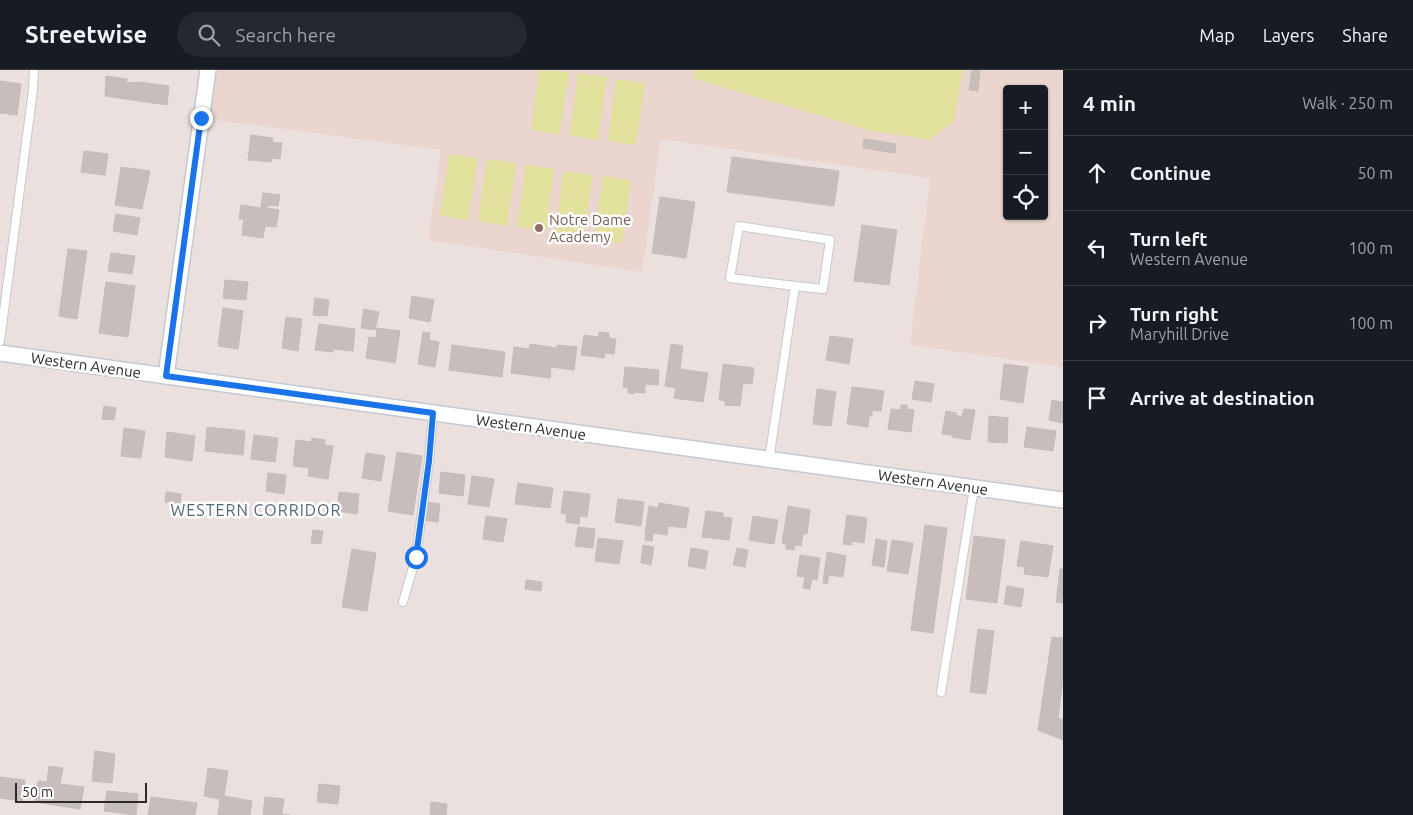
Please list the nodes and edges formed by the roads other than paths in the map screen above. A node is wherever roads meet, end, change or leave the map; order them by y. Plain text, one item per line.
1 (34, 70) edge
2 (208, 70) edge
3 (795, 286) junction
4 (0, 341) edge
5 (0, 353) edge
6 (166, 376) junction
7 (433, 413) junction
8 (769, 460) junction
9 (974, 488) junction
10 (1063, 500) edge
11 (403, 602) dead end
12 (941, 692) dead end

1 - 4 lane
2 - 6 street
3 - 3 lane
3 - 8 lane
5 - 6 street, Western Avenue
6 - 7 street, Western Avenue
7 - 8 street, Western Avenue
7 - 11 lane
8 - 9 street, Western Avenue
9 - 10 street, Western Avenue
9 - 12 lane

